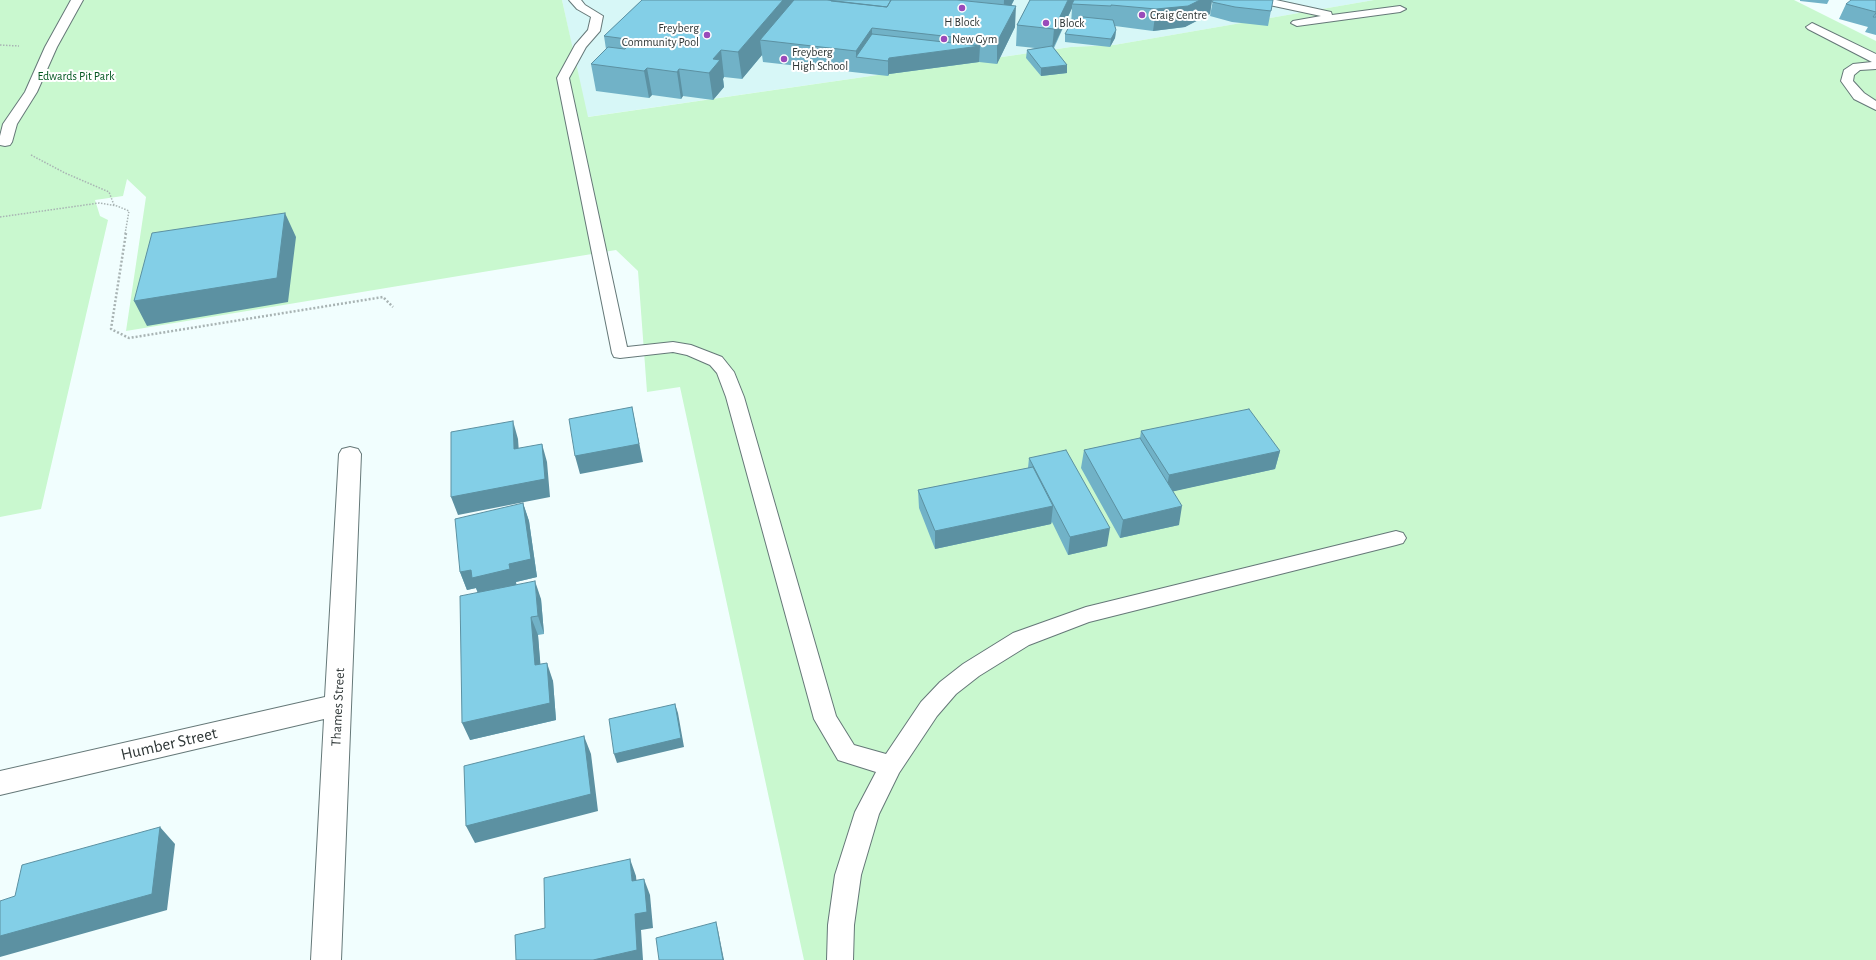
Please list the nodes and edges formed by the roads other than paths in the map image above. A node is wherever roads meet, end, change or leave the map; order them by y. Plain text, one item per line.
1 (77, 0) edge
2 (575, 0) edge
3 (1260, 0) edge
4 (1299, 0) edge
5 (1400, 9) dead end
6 (1340, 17) junction
7 (1297, 23) dead end
8 (1812, 27) dead end
9 (1876, 59) edge
10 (1876, 64) edge
11 (1876, 106) edge
12 (5, 142) road end
13 (350, 454) dead end
14 (1396, 538) dead end
15 (338, 705) junction
16 (891, 766) junction
17 (0, 783) edge
18 (326, 960) edge
19 (840, 960) edge

1 - 12 lane
2 - 16 lane
3 - 6 lane
4 - 6 lane
5 - 6 lane
6 - 7 lane
8 - 9 lane
10 - 11 lane
13 - 15 street, Thames Street
14 - 16 lane
15 - 17 street, Humber Street
15 - 18 street, Thames Street
16 - 19 lane

